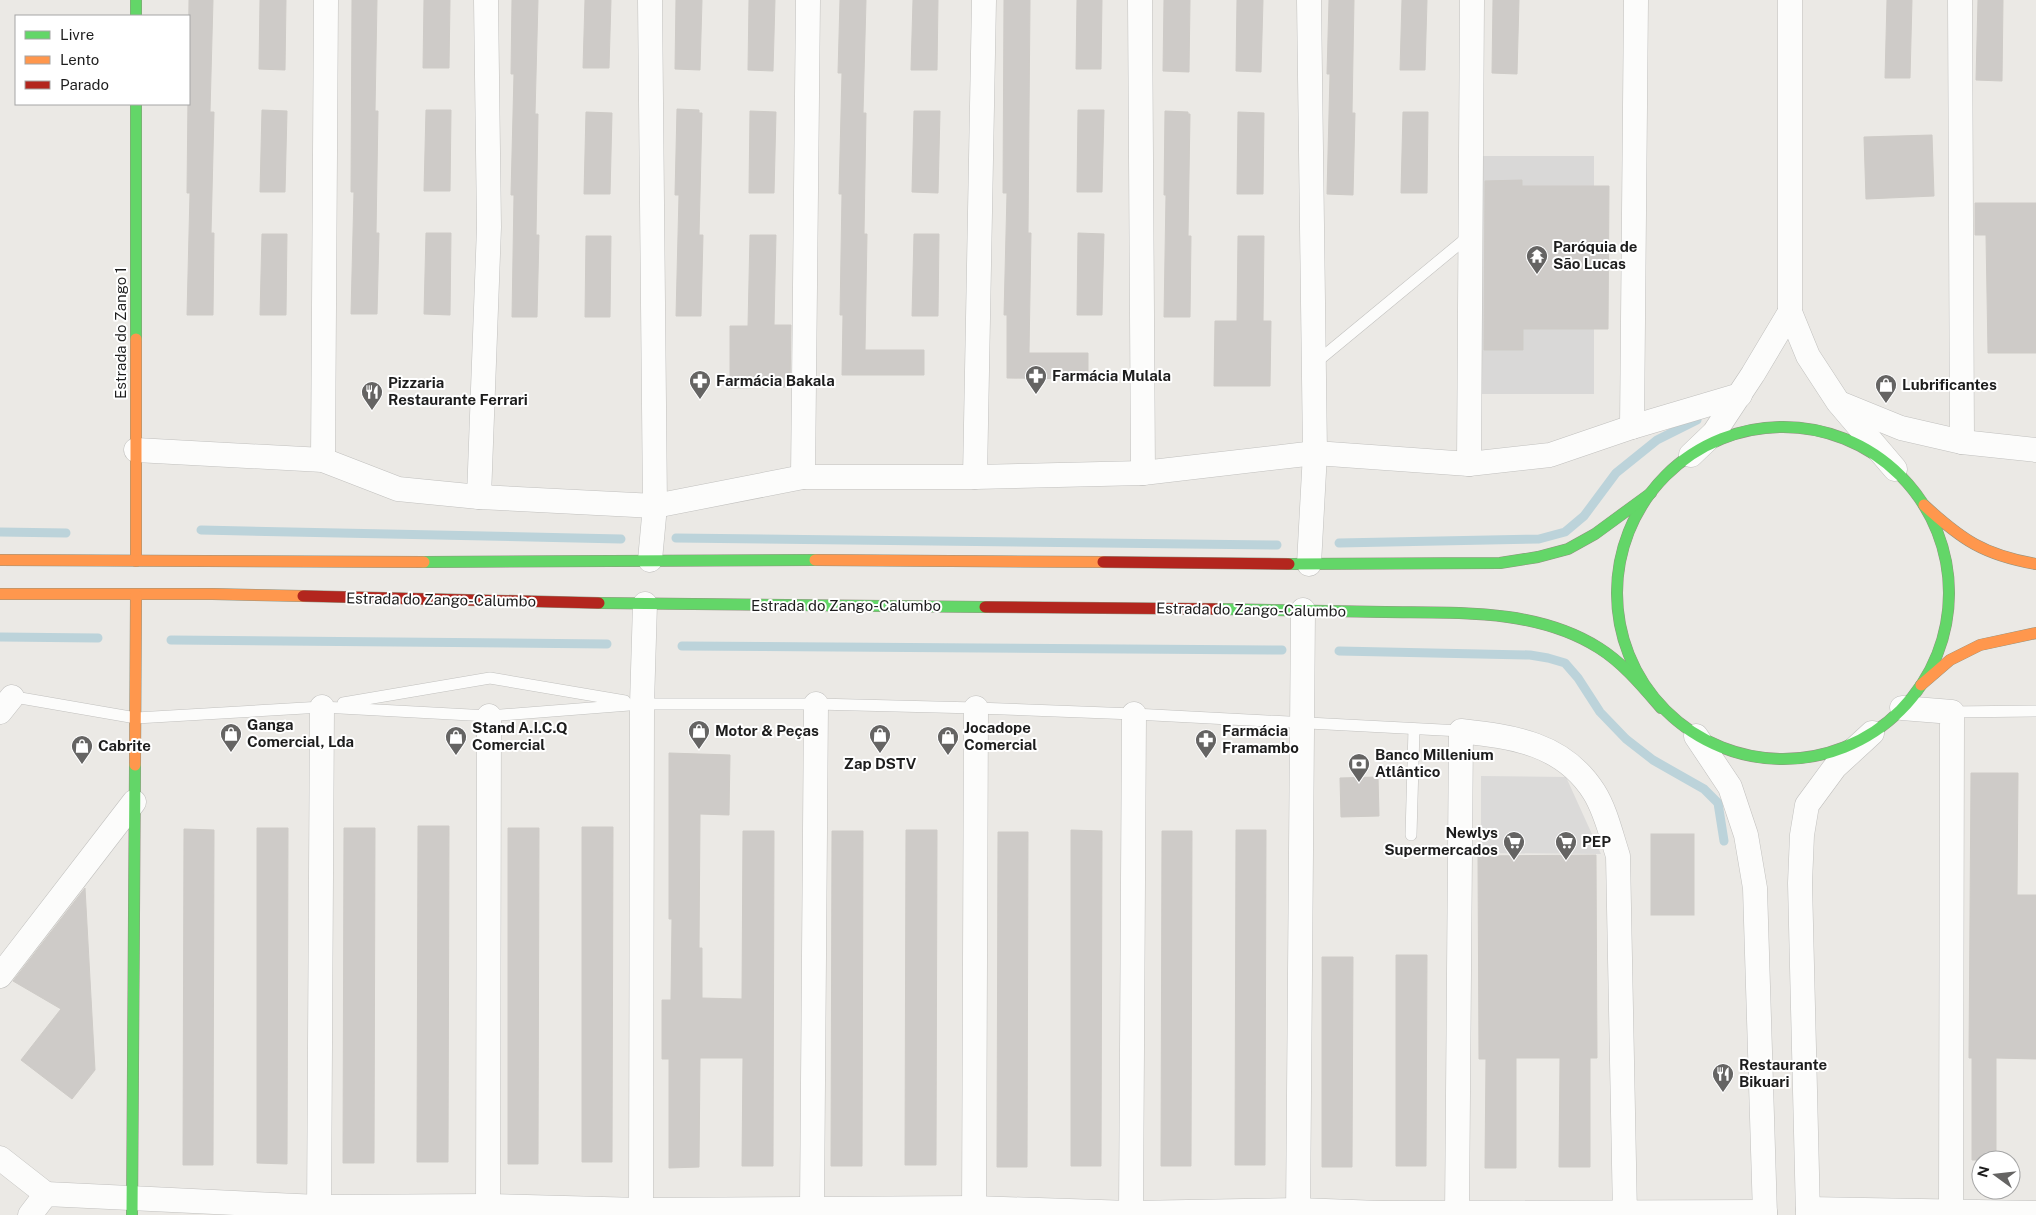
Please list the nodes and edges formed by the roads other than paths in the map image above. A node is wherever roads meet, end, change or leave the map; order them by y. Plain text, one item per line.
1 (136, 0) edge
2 (326, 0) edge
3 (486, 0) edge
4 (650, 0) edge
5 (808, 0) edge
6 (984, 0) edge
7 (1140, 0) edge
8 (1309, 0) edge
9 (1472, 0) edge
10 (1636, 0) edge
11 (1790, 0) edge
12 (1960, 0) edge
13 (136, 15) edge
14 (136, 105) edge
15 (1471, 235) junction
16 (1790, 312) junction
17 (1314, 364) junction
18 (1740, 395) junction
19 (1838, 402) junction
20 (1632, 427) junction
21 (1962, 442) junction
22 (136, 450) junction
23 (2036, 450) edge
24 (1315, 453) junction
25 (1691, 455) junction
26 (323, 460) junction
27 (1469, 464) junction
28 (1895, 470) junction
29 (1143, 472) junction
30 (974, 477) junction
31 (803, 478) junction
32 (1651, 492) junction
33 (478, 497) junction
34 (1924, 505) junction
35 (655, 506) junction
36 (0, 560) edge
37 (650, 560) junction
38 (136, 562) junction
39 (1310, 564) junction
40 (2036, 564) edge
41 (0, 594) edge
42 (136, 595) junction
43 (645, 604) junction
44 (1303, 610) junction
45 (2036, 633) edge
46 (1921, 685) junction
47 (4, 701) edge
48 (642, 704) junction
49 (816, 704) junction
50 (322, 707) junction
51 (976, 708) junction
52 (1662, 708) junction
53 (1902, 708) junction
54 (2036, 711) edge
55 (1952, 712) junction
56 (1134, 714) junction
57 (489, 716) junction
58 (136, 718) junction
59 (1302, 723) junction
60 (1414, 729) junction
61 (1461, 732) junction
62 (1872, 733) junction
63 (1696, 736) junction
64 (134, 802) junction
65 (1411, 835) dead end
66 (0, 976) edge
67 (0, 1158) edge
68 (46, 1194) junction
69 (132, 1207) edge
70 (812, 1208) junction
71 (318, 1211) edge
72 (489, 1211) edge
73 (974, 1211) edge
74 (867, 1212) edge
75 (1808, 1212) edge
76 (641, 1213) edge
77 (1298, 1213) edge
78 (1625, 1213) edge
79 (1950, 1213) edge
80 (2036, 1213) edge
81 (1131, 1214) edge
82 (1457, 1214) edge
83 (1765, 1214) edge
84 (30, 1215) edge

1 - 13 main road
2 - 26 street
3 - 33 street
4 - 35 street
5 - 31 street
6 - 30 street
7 - 29 street
8 - 17 street
9 - 15 street
10 - 20 street
11 - 16 street
12 - 21 street
14 - 22 main road, Estrada do Zango 1
15 - 17 lane
15 - 27 street
16 - 18 street
16 - 19 street
17 - 24 street
18 - 20 street
18 - 25 street
19 - 21 street
19 - 28 street
20 - 27 street
21 - 23 street
22 - 26 street
22 - 38 main road, Estrada do Zango 1
24 - 27 street
24 - 29 street
24 - 39 street
25 - 28 main road
25 - 32 main road
26 - 33 street
28 - 34 main road
29 - 30 street
30 - 31 street
31 - 35 street
32 - 39 main road
32 - 52 main road
33 - 35 street
34 - 40 main road
34 - 46 main road
35 - 37 street
36 - 38 main road
37 - 38 main road
37 - 39 main road
41 - 42 main road, Estrada do Zango-Calumbo
42 - 43 main road, Estrada do Zango-Calumbo
42 - 58 main road
43 - 44 main road, Estrada do Zango-Calumbo
43 - 48 street
44 - 52 main road, Estrada do Zango-Calumbo
44 - 59 street
45 - 46 main road
46 - 53 main road
47 - 58 lane
48 - 49 lane
48 - 50 lane
48 - 57 lane
48 - 76 street
49 - 51 lane
49 - 70 street
50 - 57 lane
50 - 58 lane
50 - 71 street
51 - 56 lane
51 - 73 street
52 - 63 main road
53 - 55 street
53 - 62 main road
54 - 55 lane
55 - 79 street
56 - 59 lane
56 - 81 street
57 - 72 street
58 - 64 main road
59 - 60 lane
59 - 77 street
60 - 61 lane
60 - 65 lane
61 - 78 street
61 - 82 street
62 - 63 main road
62 - 75 street
63 - 83 street
64 - 66 street
64 - 69 main road
67 - 68 street
68 - 69 street
68 - 84 street
69 - 71 street
70 - 74 street
70 - 76 street
71 - 72 street
72 - 76 street
73 - 74 street
73 - 81 street
75 - 79 street
77 - 81 street
77 - 82 street
78 - 82 street
78 - 83 street
79 - 80 street

